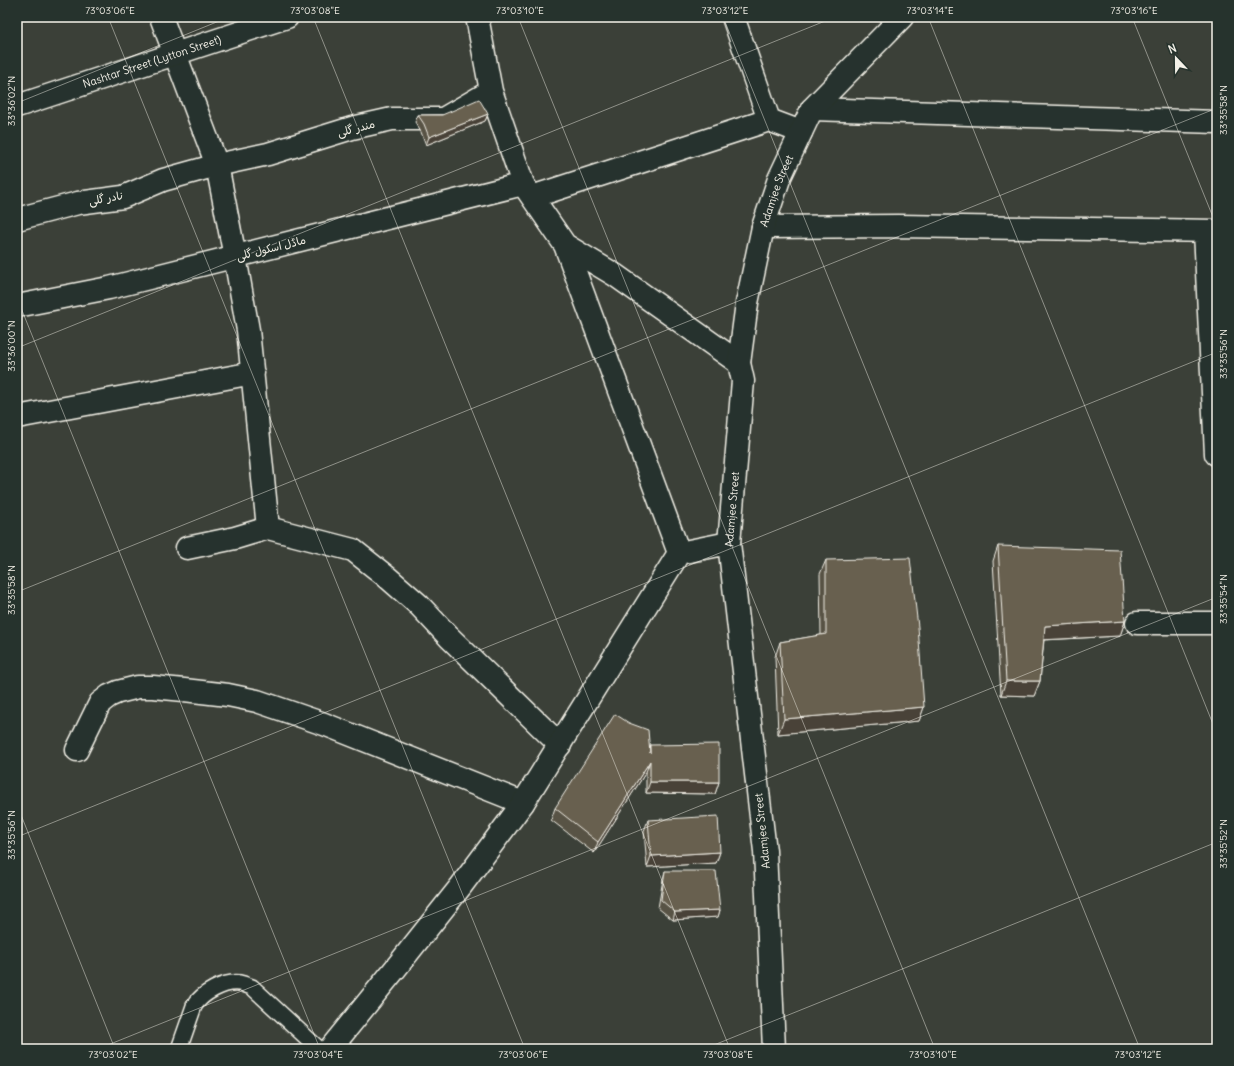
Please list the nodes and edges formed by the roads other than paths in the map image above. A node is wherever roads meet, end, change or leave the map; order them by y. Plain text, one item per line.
1 (161, 17) edge
2 (288, 17) edge
3 (477, 17) edge
4 (733, 17) edge
5 (902, 17) edge
6 (176, 54) junction
7 (491, 91) junction
8 (17, 106) edge
9 (812, 109) junction
10 (769, 120) junction
11 (1217, 122) edge
12 (801, 132) junction
13 (217, 165) junction
14 (527, 191) junction
15 (17, 219) edge
16 (763, 227) junction
17 (1211, 231) edge
18 (565, 245) junction
19 (235, 257) junction
20 (17, 306) edge
21 (739, 363) junction
22 (253, 373) junction
23 (17, 417) edge
24 (1216, 454) dead end
25 (268, 528) junction
26 (729, 543) junction
27 (187, 548) dead end
28 (679, 553) junction
29 (1217, 623) edge
30 (1137, 624) dead end
31 (560, 745) junction
32 (77, 750) dead end
33 (523, 803) junction
34 (180, 1049) edge
35 (319, 1049) edge
36 (330, 1049) edge
37 (774, 1049) edge

1 - 6 street
2 - 6 street, Nashtar Street (Lytton Street)
3 - 7 street
4 - 10 street
5 - 9 street, Adamjee Street
6 - 8 street, Nashtar Street (Lytton Street)
6 - 13 street
7 - 13 street, مندر گلی
7 - 14 street
9 - 11 street
9 - 12 street, Adamjee Street
10 - 12 street
10 - 14 street, ماڈل اسکول گلی
12 - 16 street, Adamjee Street
13 - 15 street, نادر گلی
13 - 19 street
14 - 18 street
14 - 19 street, ماڈل اسکول گلی
16 - 17 street
16 - 21 street, Adamjee Street
17 - 24 street
18 - 21 street
18 - 28 street
19 - 20 street, ماڈل اسکول گلی
19 - 22 street
21 - 26 street, Adamjee Street
22 - 23 street
22 - 25 street
25 - 27 street
25 - 31 street
26 - 28 street
26 - 37 street, Adamjee Street
28 - 31 street
29 - 30 street
31 - 33 street
32 - 33 street
33 - 36 street
34 - 35 lane

